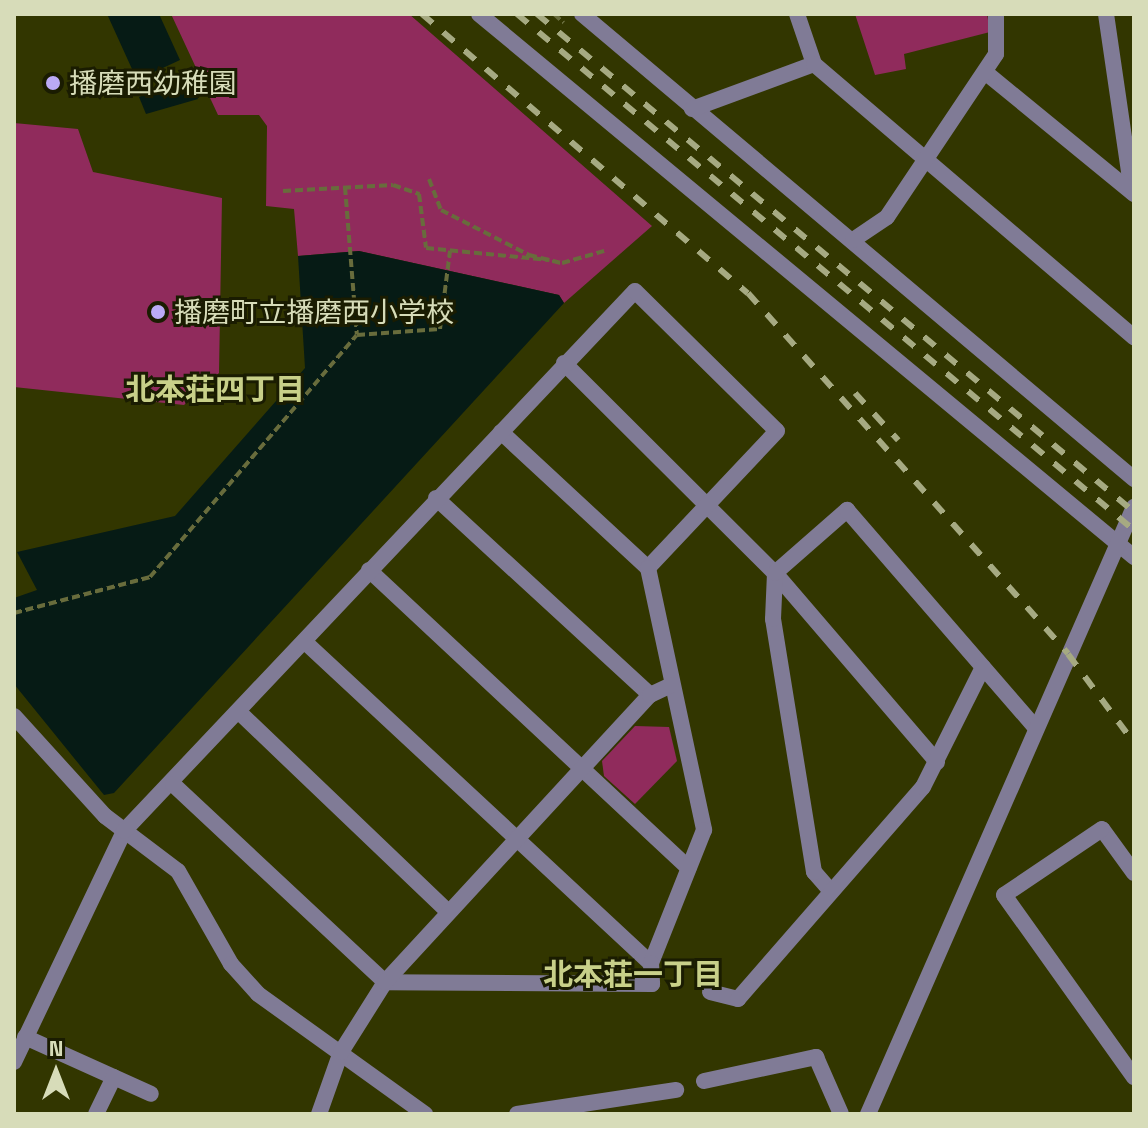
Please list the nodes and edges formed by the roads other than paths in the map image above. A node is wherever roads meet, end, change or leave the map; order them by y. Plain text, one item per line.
1 (479, 14) edge
2 (797, 14) edge
3 (996, 14) edge
4 (1106, 14) edge
5 (593, 17) edge
6 (814, 64) junction
7 (985, 72) junction
8 (692, 109) junction
9 (926, 162) junction
10 (1133, 193) edge
11 (853, 240) junction
12 (1134, 337) edge
13 (564, 363) junction
14 (501, 432) junction
15 (1134, 479) edge
16 (436, 498) junction
17 (707, 504) junction
18 (1134, 507) edge
19 (1118, 543) junction
20 (1134, 557) edge
21 (648, 568) junction
22 (369, 570) junction
23 (775, 573) junction
24 (305, 642) junction
25 (983, 667) junction
26 (671, 685) junction
27 (650, 695) junction
28 (238, 711) junction
29 (14, 716) edge
30 (1036, 728) junction
31 (937, 762) junction
32 (583, 767) junction
33 (173, 784) junction
34 (124, 831) junction
35 (516, 836) junction
36 (689, 868) junction
37 (1134, 873) edge
38 (829, 889) junction
39 (446, 910) junction
40 (651, 963) junction
41 (385, 982) junction
42 (710, 992) dead end
43 (25, 1037) junction
44 (341, 1052) junction
45 (14, 1062) edge
46 (114, 1077) junction
47 (1134, 1077) edge
48 (704, 1081) dead end
49 (676, 1090) dead end
50 (151, 1094) dead end
51 (96, 1114) edge
52 (319, 1114) edge
53 (425, 1114) edge
54 (517, 1114) edge
55 (841, 1114) edge
56 (868, 1114) edge

1 - 19 street
2 - 6 street
3 - 7 street
4 - 10 street
5 - 8 street
6 - 8 street
6 - 9 street
7 - 9 street
7 - 10 street
8 - 11 street
9 - 11 street
9 - 12 street
11 - 15 street
13 - 14 street
13 - 17 street
13 - 17 street
14 - 16 street
14 - 21 street
16 - 22 street
16 - 27 street
17 - 21 street
17 - 23 street
18 - 19 street
19 - 20 street
19 - 30 street
21 - 26 street
22 - 24 street
22 - 32 street
23 - 25 street
23 - 31 street
23 - 38 street
24 - 28 street
24 - 35 street
25 - 30 street
25 - 31 street
26 - 27 street
26 - 36 street
27 - 32 street
28 - 33 street
28 - 39 street
29 - 34 street
30 - 56 street
31 - 38 street
32 - 35 street
32 - 36 street
33 - 34 street
33 - 41 street
34 - 43 street
34 - 44 street
35 - 39 street
35 - 40 street
36 - 40 street
37 - 47 street
38 - 42 street
39 - 41 street
40 - 41 street
41 - 44 street
43 - 45 street
43 - 46 street
44 - 52 street
44 - 53 street
46 - 50 street
46 - 51 street
48 - 55 street
49 - 54 street

